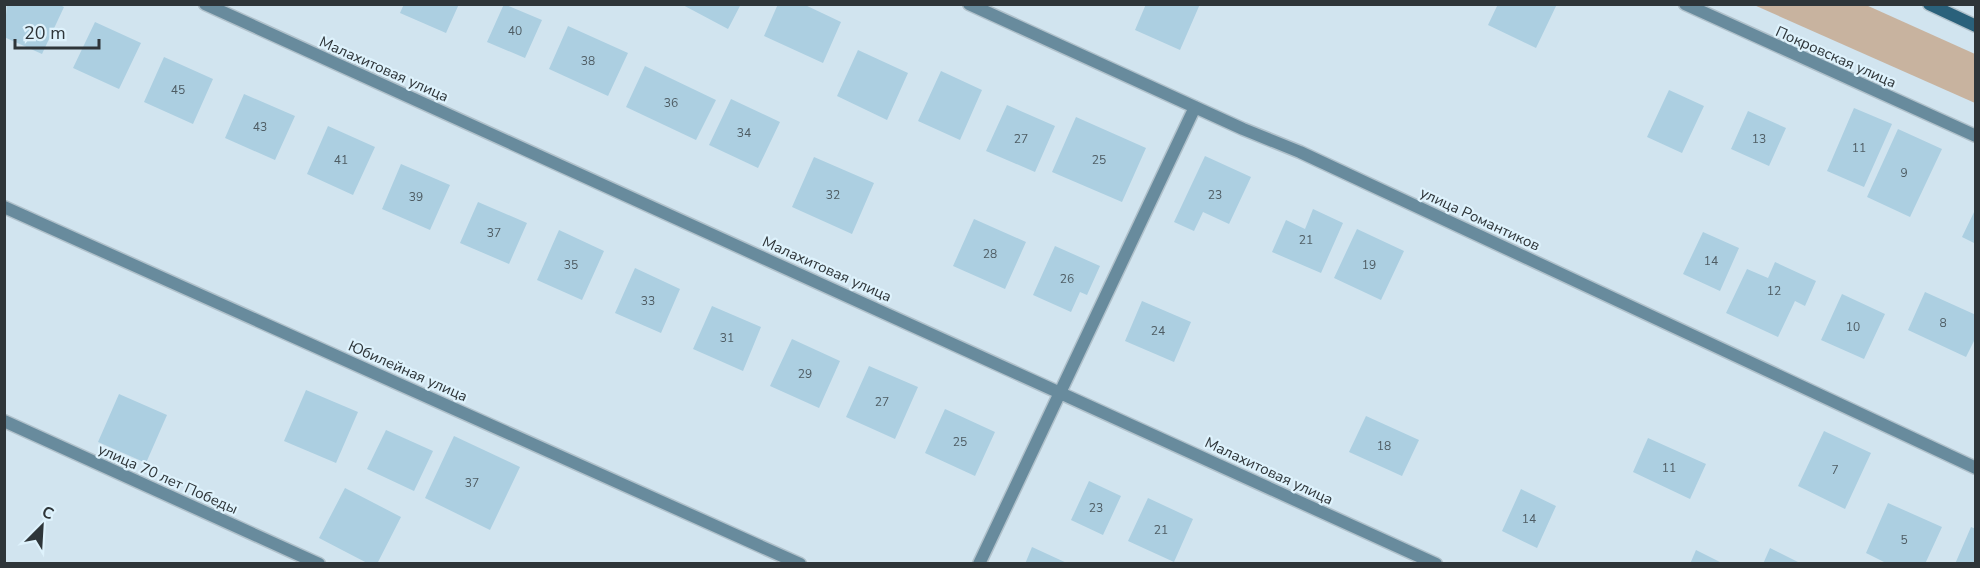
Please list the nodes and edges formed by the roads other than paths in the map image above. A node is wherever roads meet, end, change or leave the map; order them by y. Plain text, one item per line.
1 (205, 4) edge
2 (969, 4) edge
3 (1685, 4) edge
4 (1929, 4) edge
5 (1976, 26) edge
6 (1195, 106) junction
7 (1976, 136) edge
8 (4, 207) edge
9 (1061, 392) junction
10 (4, 421) edge
11 (1976, 468) edge
12 (319, 564) edge
13 (800, 564) edge
14 (979, 564) edge
15 (1436, 564) edge

1 - 9 street, Малахитовая улица
2 - 6 street, улица Романтиков
3 - 7 street, Покровская улица
4 - 5 main road
6 - 9 street
6 - 11 street, улица Романтиков
8 - 13 street, Юбилейная улица
9 - 14 street
9 - 15 street, Малахитовая улица
10 - 12 street, улица 70 лет Победы

